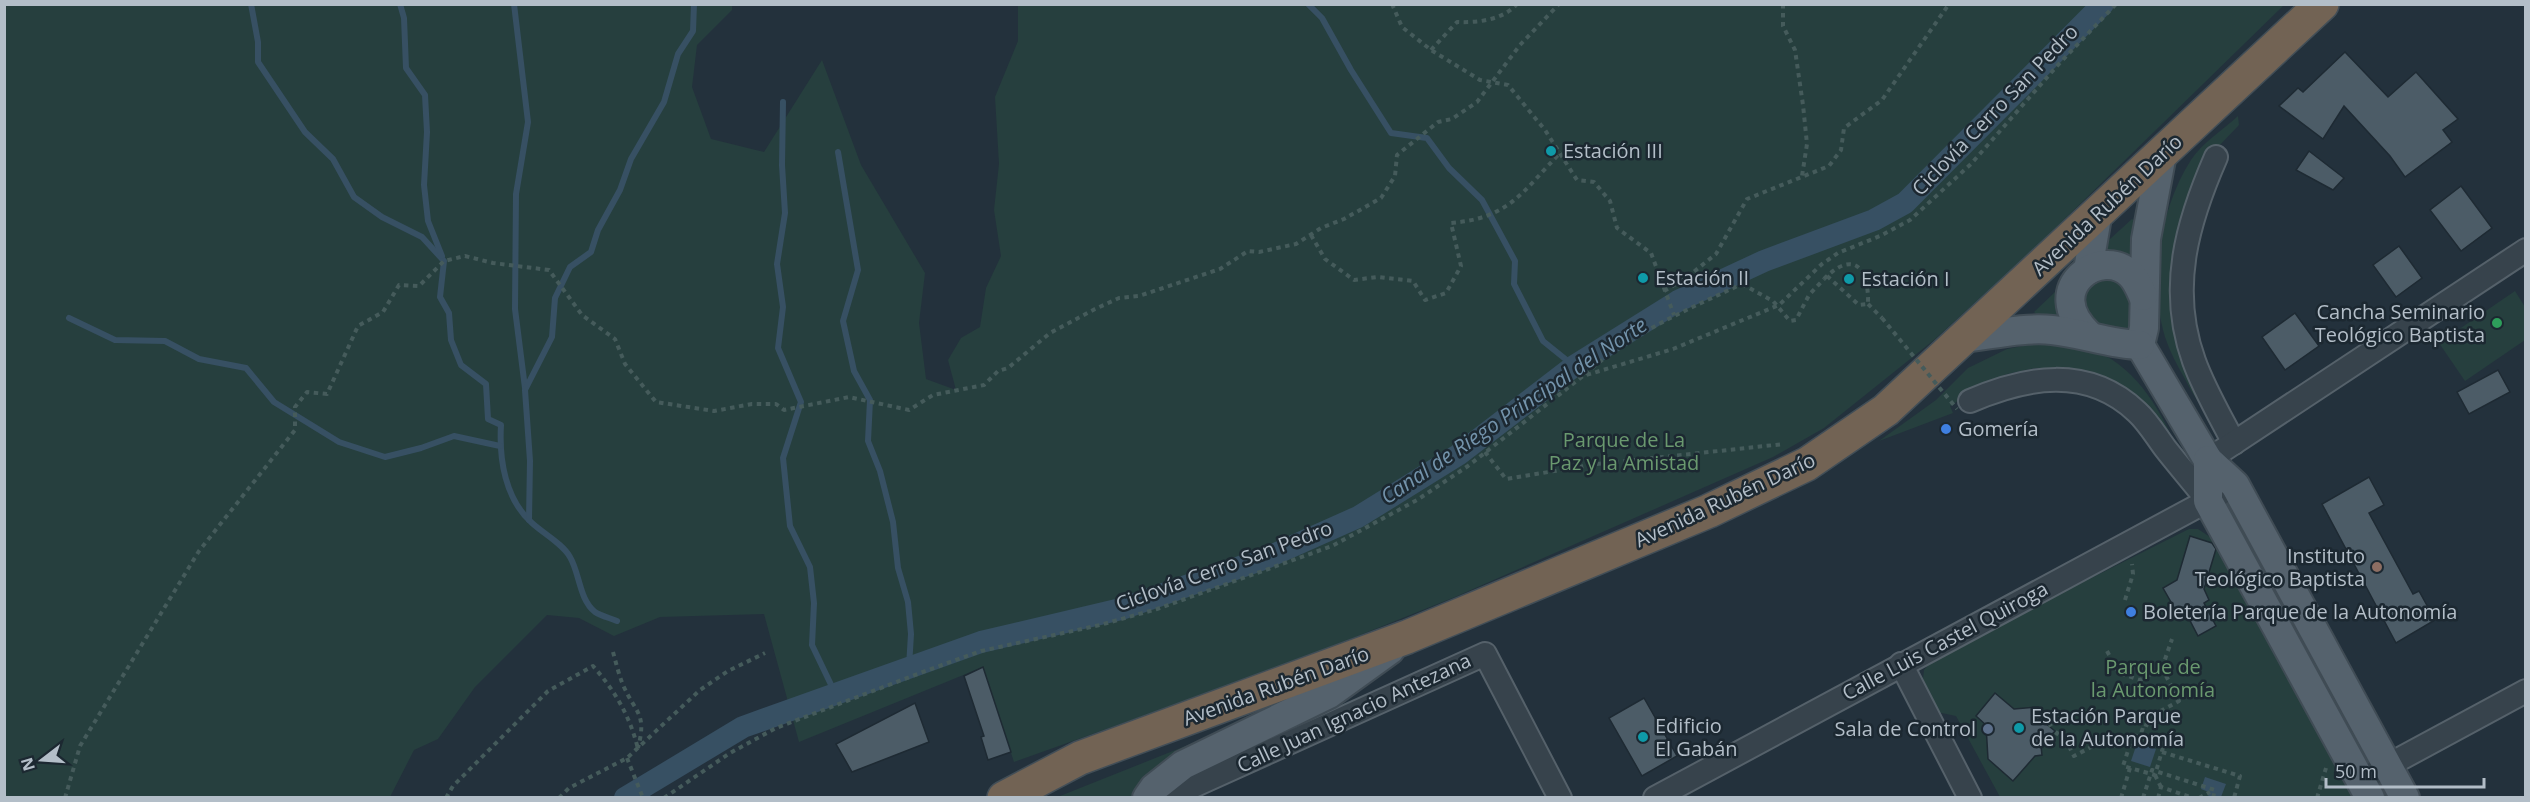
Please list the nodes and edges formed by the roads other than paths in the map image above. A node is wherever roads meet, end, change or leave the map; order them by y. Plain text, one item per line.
1 (2322, 4) edge
2 (2162, 154) junction
3 (2216, 157) dead end
4 (2097, 217) junction
5 (2526, 250) edge
6 (2083, 274) junction
7 (2028, 278) junction
8 (2143, 296) junction
9 (2088, 334) junction
10 (1963, 338) junction
11 (2140, 345) junction
12 (1964, 405) road end
13 (2234, 443) junction
14 (2208, 460) junction
15 (2235, 485) junction
16 (2208, 501) junction
17 (1407, 637) junction
18 (1901, 664) junction
19 (2526, 691) edge
20 (2388, 766) junction
21 (2365, 789) edge
22 (1005, 798) edge
23 (1148, 798) edge
24 (1175, 798) edge
25 (1560, 798) edge
26 (1655, 798) edge
27 (1970, 798) edge
28 (2405, 798) edge

1 - 2 highway, Avenida Rubén Darío
2 - 4 highway, Avenida Rubén Darío
2 - 8 main road
3 - 13 street
4 - 6 main road
4 - 7 highway, Avenida Rubén Darío
5 - 13 street
6 - 7 main road
6 - 8 main road
6 - 9 main road
7 - 10 highway, Avenida Rubén Darío
8 - 11 main road
9 - 10 main road
9 - 11 main road
10 - 17 highway, Avenida Rubén Darío
11 - 14 main road
12 - 16 street
13 - 14 street
14 - 15 main road
14 - 16 main road
15 - 16 street, Calle Luis Castel Quiroga
15 - 20 main road
16 - 18 street, Calle Luis Castel Quiroga
16 - 21 main road
17 - 22 highway, Avenida Rubén Darío
17 - 23 main road
18 - 26 street, Calle Luis Castel Quiroga
18 - 27 street
19 - 20 street
20 - 21 street
20 - 28 main road
24 - 25 street, Calle Juan Ignacio Antezana

